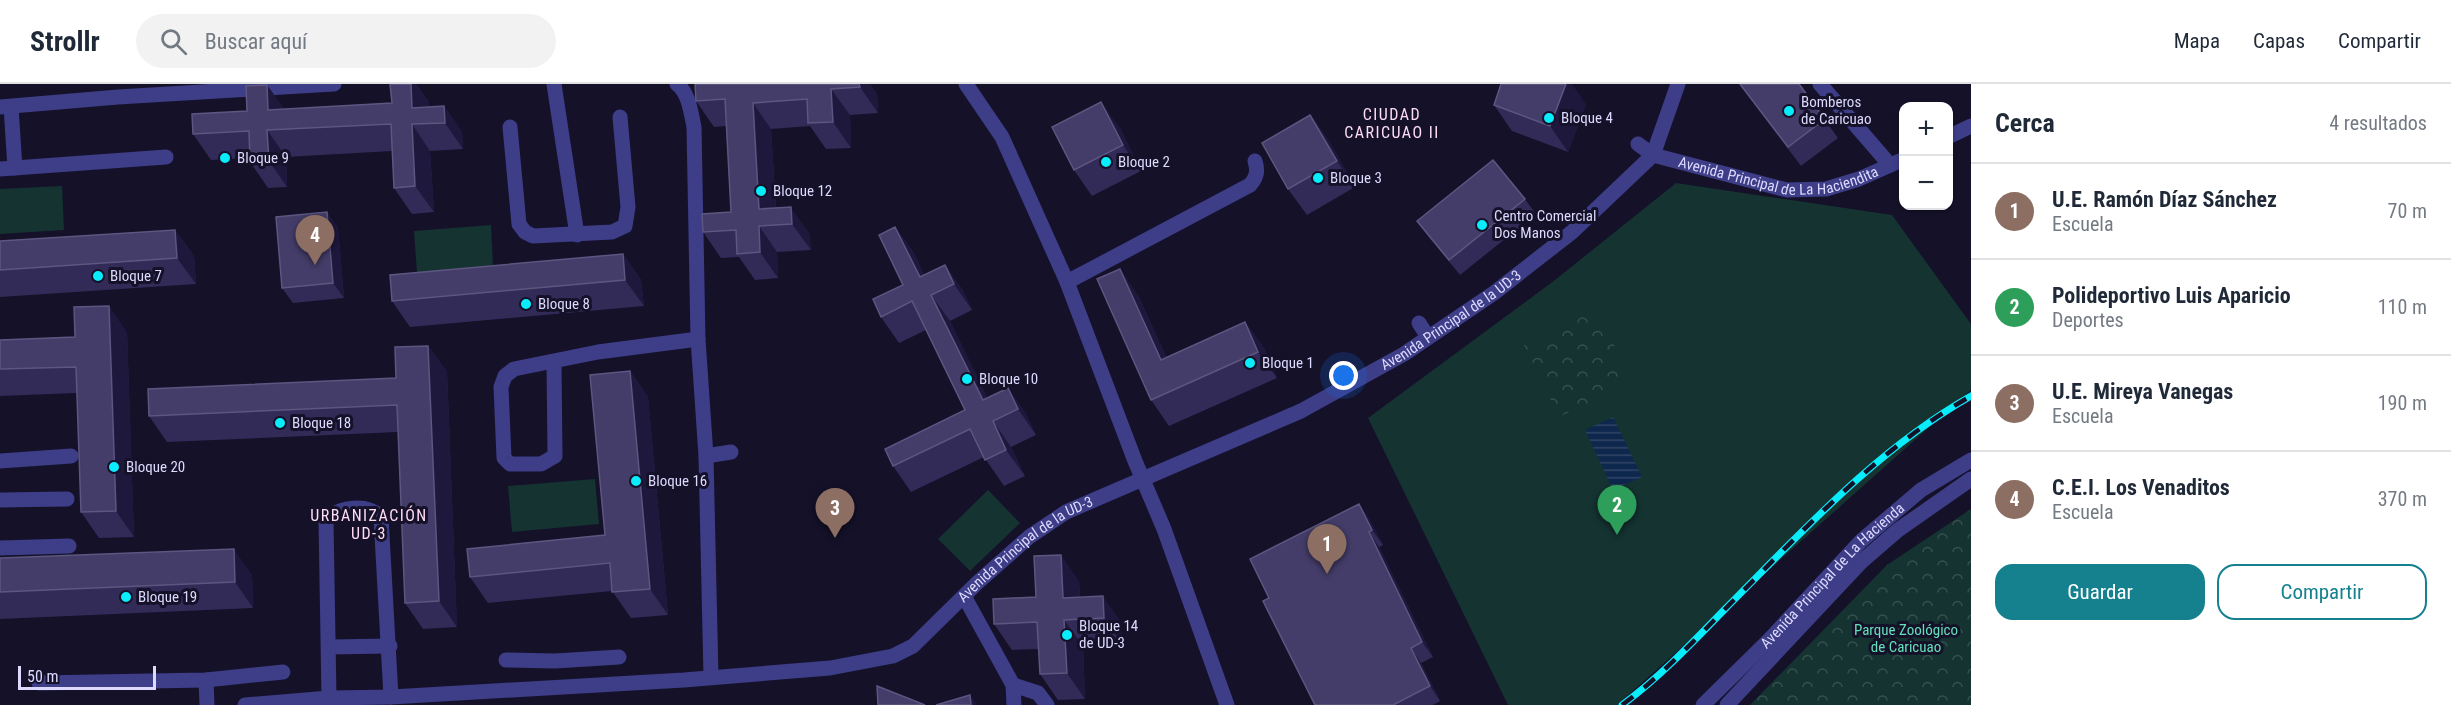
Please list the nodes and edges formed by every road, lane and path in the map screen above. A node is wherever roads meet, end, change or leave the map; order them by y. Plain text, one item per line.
1 (334, 84) edge
2 (554, 84) edge
3 (677, 84) edge
4 (966, 84) edge
5 (1678, 84) edge
6 (1820, 84) edge
7 (118, 90) edge
8 (6, 107) edge
9 (620, 117) dead end
10 (1971, 126) edge
11 (510, 127) dead end
12 (1953, 135) edge
13 (1638, 144) dead end
14 (1653, 155) junction
15 (166, 158) dead end
16 (1255, 161) dead end
17 (1897, 162) edge
18 (8, 169) edge
19 (577, 235) junction
20 (1067, 282) junction
21 (1419, 323) dead end
22 (1428, 338) junction
23 (698, 339) junction
24 (554, 363) junction
25 (731, 452) dead end
26 (71, 456) dead end
27 (706, 456) junction
28 (0, 460) edge
29 (1971, 460) edge
30 (1142, 477) junction
31 (1971, 479) edge
32 (67, 499) dead end
33 (0, 500) edge
34 (69, 546) dead end
35 (0, 548) edge
36 (964, 596) junction
37 (390, 646) junction
38 (329, 647) junction
39 (619, 657) dead end
40 (506, 660) dead end
41 (555, 661) junction
42 (283, 672) dead end
43 (711, 677) junction
44 (206, 680) junction
45 (39, 683) dead end
46 (1013, 685) junction
47 (555, 688) junction
48 (391, 697) junction
49 (329, 698) junction
50 (412, 700) edge
51 (207, 705) edge
52 (245, 705) edge
53 (1014, 705) edge
54 (1047, 705) edge
55 (1227, 705) edge
56 (1703, 705) edge
57 (1726, 705) edge

1 - 7 street
2 - 19 street
3 - 23 street
4 - 20 street
5 - 14 street, Avenida Principal de la UD-3
6 - 17 street
7 - 8 street
8 - 18 street
9 - 19 street
10 - 12 street
11 - 19 street
13 - 14 street
14 - 17 street, Avenida Principal de La Haciendita
14 - 22 street, Avenida Principal de la UD-3
15 - 18 street
16 - 20 street
20 - 30 street
21 - 22 street
22 - 30 street, Avenida Principal de la UD-3
23 - 24 street
23 - 27 street
24 - 24 street
25 - 27 street
26 - 28 street
27 - 43 street
29 - 56 street, Avenida Principal de La Hacienda
30 - 36 street, Avenida Principal de la UD-3
30 - 55 street
31 - 57 street, Avenida Principal de La Hacienda
32 - 33 street
34 - 35 street
36 - 43 street, Avenida Principal de la UD-3
36 - 46 street
37 - 38 street
37 - 38 street
37 - 48 street
38 - 49 street
39 - 41 street
40 - 41 street
41 - 47 street
42 - 44 street
43 - 47 street, Avenida Principal de la UD-3
44 - 45 street
44 - 51 street
46 - 53 street
46 - 54 street
47 - 50 street, Avenida Principal de la UD-3
48 - 49 street, Avenida Principal de la UD-3
48 - 50 street, Avenida Principal de la UD-3
49 - 52 street, Avenida Principal de la UD-3

